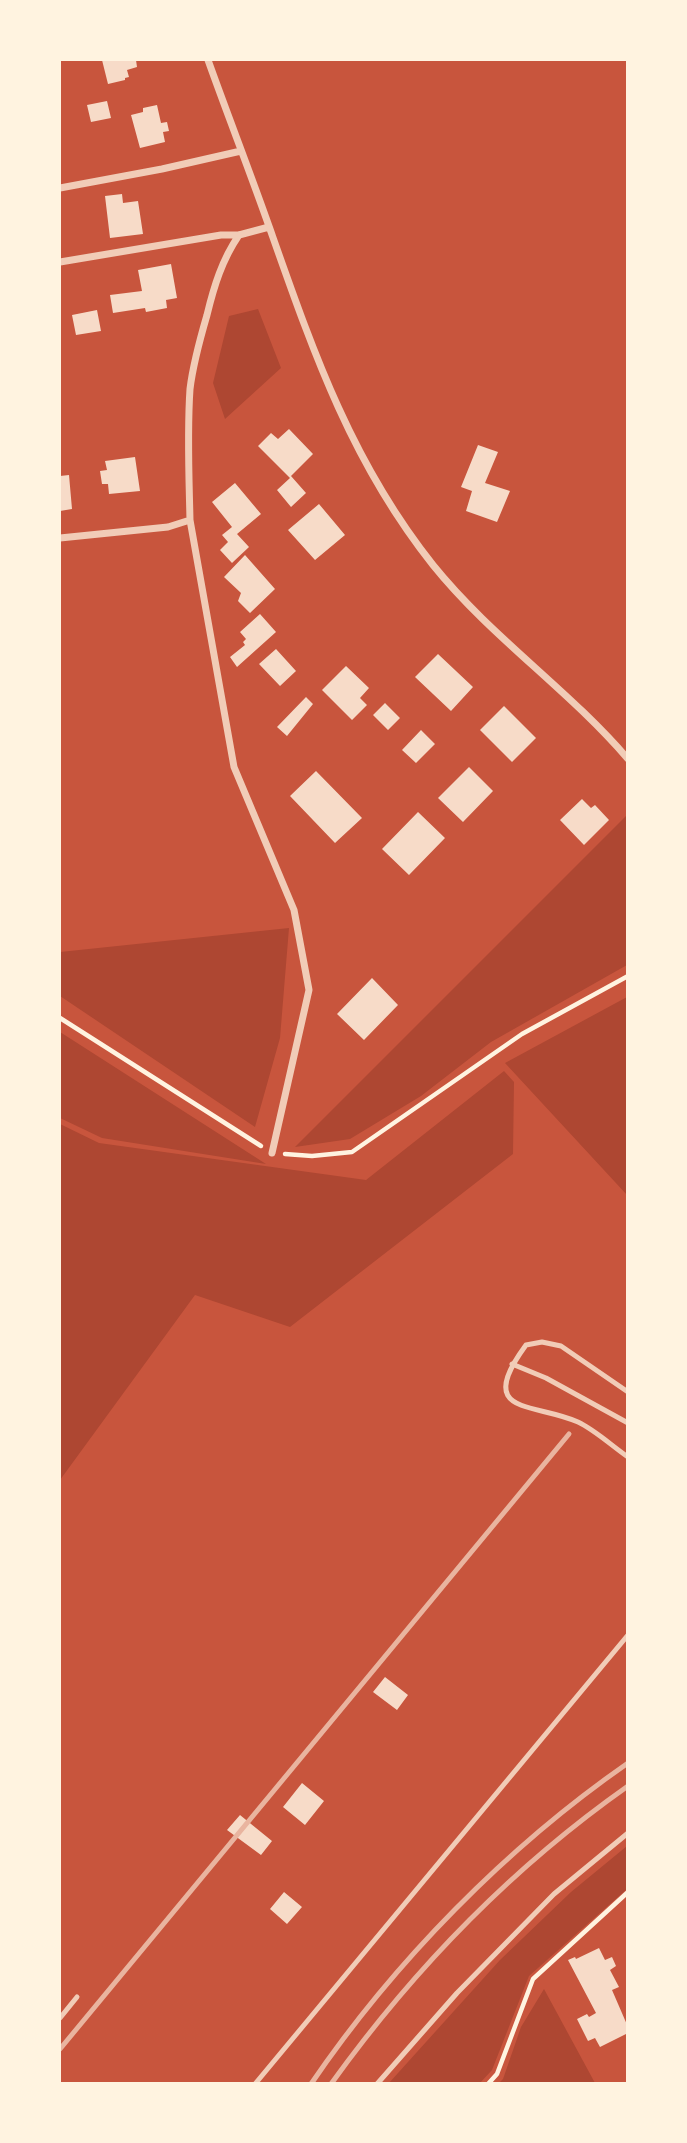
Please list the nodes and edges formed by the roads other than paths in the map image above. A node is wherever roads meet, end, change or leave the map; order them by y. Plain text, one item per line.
1 (208, 60) edge
2 (242, 151) junction
3 (60, 187) edge
4 (269, 227) junction
5 (239, 235) junction
6 (60, 262) edge
7 (190, 520) junction
8 (60, 538) edge
9 (628, 759) edge
10 (272, 1153) road end
11 (512, 1364) junction
12 (628, 1392) edge
13 (628, 1423) edge
14 (628, 1457) edge
15 (628, 1634) edge
16 (628, 1833) edge
17 (77, 1997) dead end
18 (60, 2018) edge
19 (255, 2084) edge
20 (377, 2084) edge

1 - 2 street
2 - 3 street
2 - 4 street
4 - 5 street
4 - 9 street
5 - 6 street
5 - 7 street
7 - 8 street
7 - 10 street
11 - 12 lane
11 - 13 lane
11 - 14 lane
15 - 19 lane
16 - 20 lane
17 - 18 lane

